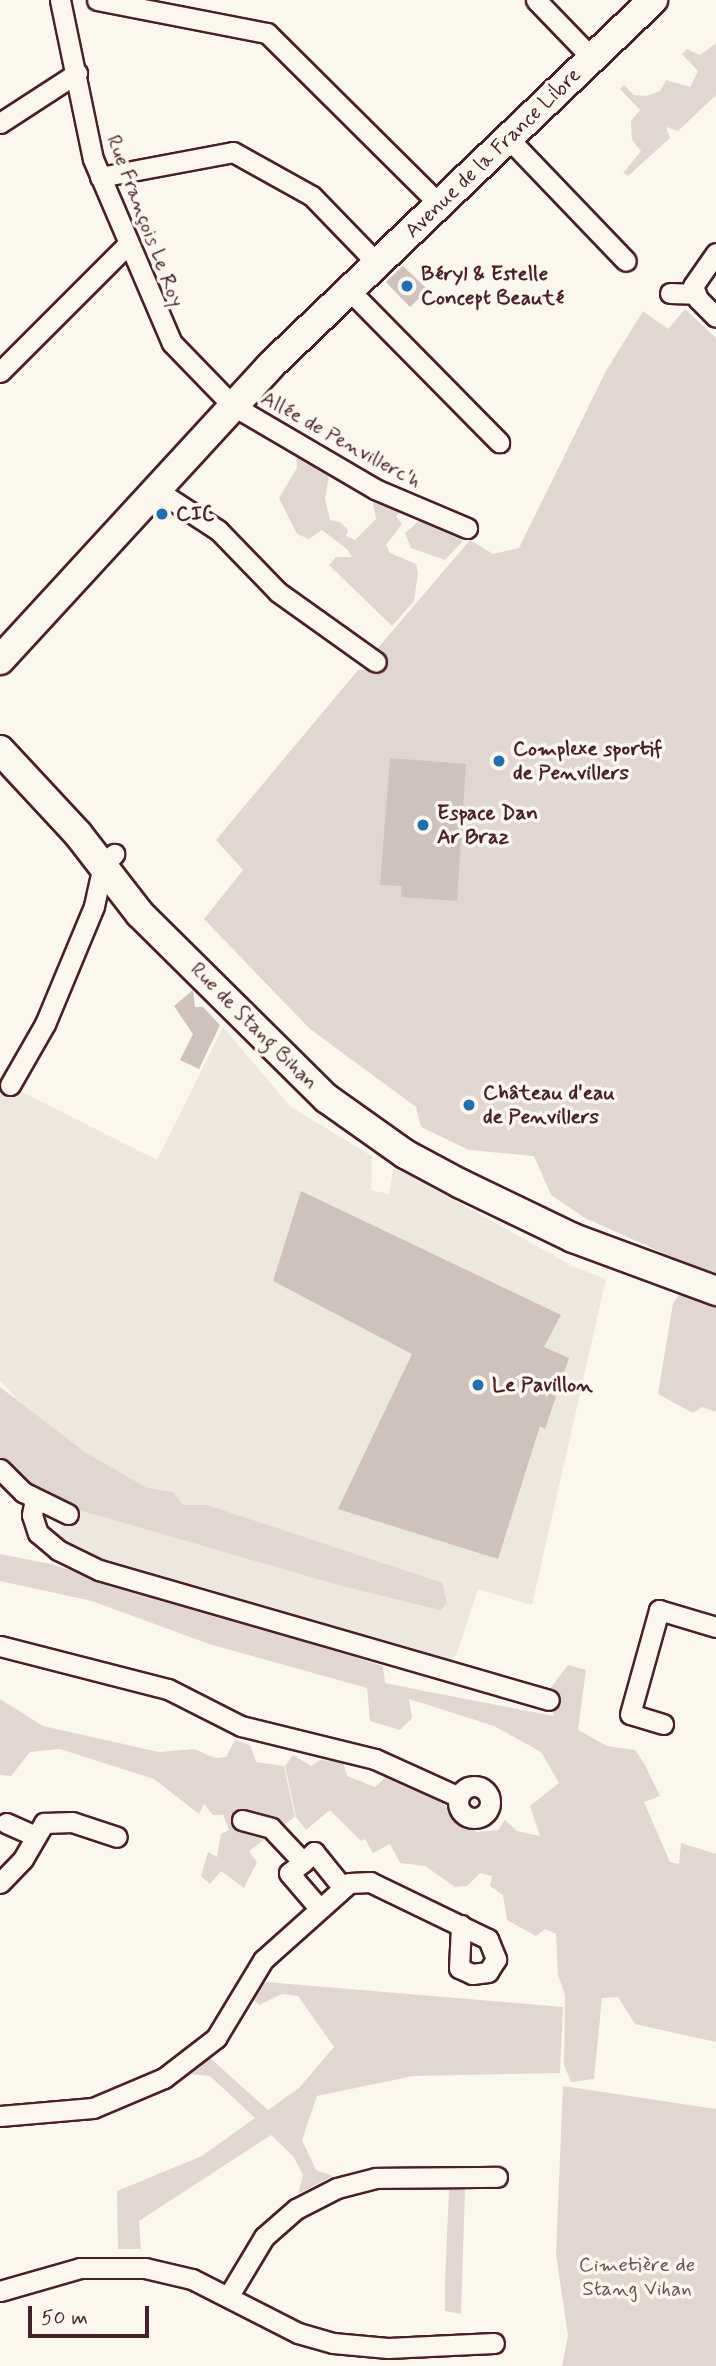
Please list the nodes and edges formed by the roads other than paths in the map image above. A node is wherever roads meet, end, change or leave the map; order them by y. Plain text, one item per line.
1 (60, 0) edge
2 (78, 0) edge
3 (97, 0) edge
4 (537, 0) edge
5 (653, 0) edge
6 (69, 26) junction
7 (592, 58) junction
8 (77, 73) junction
9 (0, 123) edge
10 (508, 138) junction
11 (100, 177) junction
12 (439, 204) junction
13 (128, 244) junction
14 (716, 253) edge
15 (626, 261) dead end
16 (377, 263) junction
17 (670, 293) dead end
18 (695, 293) junction
19 (341, 298) junction
20 (716, 317) edge
21 (0, 372) edge
22 (232, 405) junction
23 (499, 442) dead end
24 (155, 489) junction
25 (467, 528) dead end
26 (2, 655) edge
27 (376, 662) dead end
28 (0, 732) edge
29 (0, 750) edge
30 (63, 805) junction
31 (109, 860) junction
32 (137, 900) junction
33 (94, 906) junction
34 (10, 1085) dead end
35 (716, 1291) edge
36 (0, 1469) edge
37 (35, 1499) junction
38 (68, 1514) dead end
39 (716, 1628) edge
40 (716, 1643) edge
41 (0, 1646) edge
42 (549, 1700) dead end
43 (663, 1724) dead end
44 (459, 1797) dead end
45 (242, 1820) dead end
46 (6, 1823) dead end
47 (36, 1836) junction
48 (117, 1837) dead end
49 (303, 1861) junction
50 (0, 1883) edge
51 (343, 1888) junction
52 (319, 1908) junction
53 (461, 1925) dead end
54 (0, 2116) edge
55 (497, 2177) dead end
56 (0, 2291) edge
57 (228, 2297) junction
58 (494, 2343) dead end

1 - 6 street, Rue François Le Roy
2 - 6 street, Rue François Le Roy
3 - 12 street
4 - 7 street
5 - 7 street, Avenue de la France Libre
6 - 8 street, Rue François Le Roy
7 - 10 street, Avenue de la France Libre
8 - 9 street
8 - 11 street, Rue François Le Roy
10 - 12 street, Avenue de la France Libre
10 - 15 street
11 - 13 street, Rue François Le Roy
11 - 16 street
12 - 16 street, Avenue de la France Libre
13 - 21 street
13 - 22 street, Rue François Le Roy
14 - 18 street
16 - 19 street, Avenue de la France Libre
17 - 18 street
18 - 20 street
19 - 22 street, Avenue de la France Libre
19 - 23 street
22 - 24 street, Avenue de la France Libre
22 - 25 street, Allée de Penvillerc'h
24 - 26 street, Avenue de la France Libre
24 - 27 street
28 - 30 street, Rue de Stang Bihan
29 - 30 street, Rue de Stang Bihan
30 - 31 street, Rue de Stang Bihan
31 - 32 street, Rue de Stang Bihan
31 - 33 street
32 - 33 street
32 - 35 street, Rue de Stang Bihan
33 - 34 street
36 - 37 street
37 - 38 street
37 - 42 street
39 - 40 street
39 - 43 street
41 - 44 street
45 - 49 street
46 - 47 street
47 - 48 street
47 - 50 street
49 - 51 street
49 - 52 street
51 - 52 street
51 - 53 street
52 - 54 street
55 - 57 street
56 - 57 street
57 - 58 street

